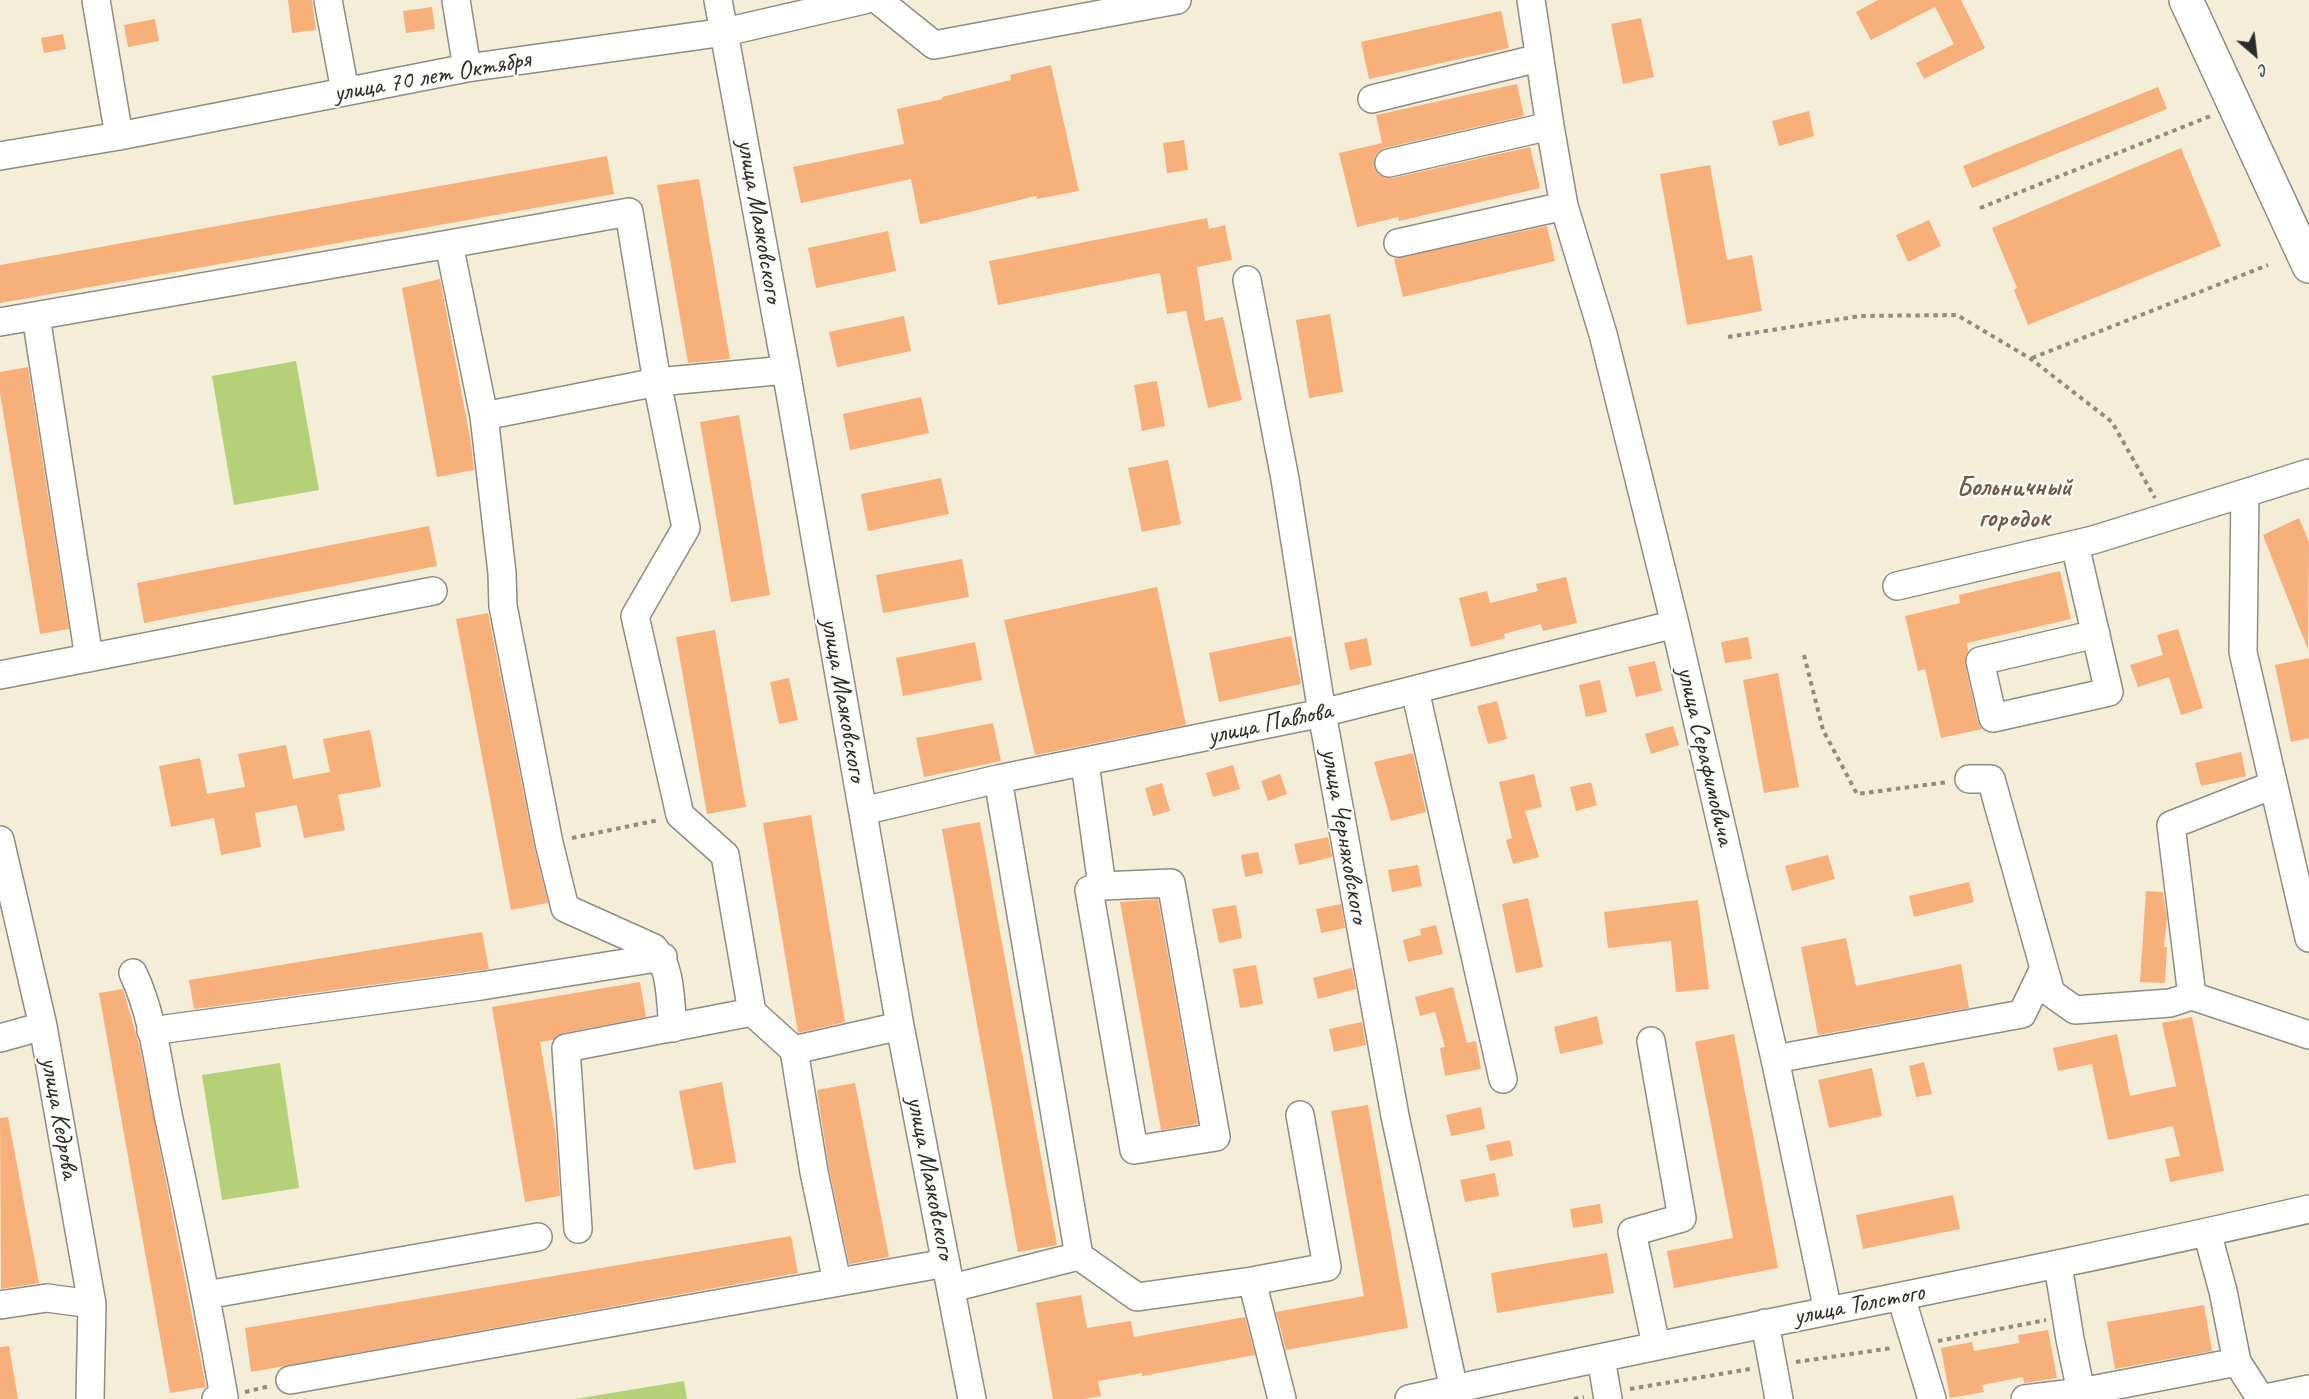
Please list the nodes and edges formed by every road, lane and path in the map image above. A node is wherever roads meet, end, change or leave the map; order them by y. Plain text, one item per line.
1 (96, 0) edge
2 (328, 0) edge
3 (456, 0) edge
4 (718, 0) edge
5 (864, 0) edge
6 (878, 0) edge
7 (1178, 0) edge
8 (1531, 0) edge
9 (2186, 0) edge
10 (725, 32) junction
11 (1539, 58) junction
12 (468, 68) junction
13 (345, 91) junction
14 (1372, 99) dead end
15 (2236, 105) junction
16 (1550, 126) junction
17 (119, 136) junction
18 (0, 156) edge
19 (1389, 163) dead end
20 (1564, 206) junction
21 (1980, 208) dead end
22 (1398, 243) dead end
23 (449, 244) junction
24 (2268, 265) dead end
25 (2309, 266) edge
26 (1247, 280) dead end
27 (36, 316) junction
28 (0, 322) edge
29 (1728, 337) dead end
30 (2031, 359) junction
31 (786, 370) junction
32 (657, 382) junction
33 (484, 416) junction
34 (2309, 473) edge
35 (2246, 493) junction
36 (2166, 518) junction
37 (2075, 545) junction
38 (1897, 586) dead end
39 (433, 591) dead end
40 (1675, 624) junction
41 (2096, 634) junction
42 (1804, 655) dead end
43 (89, 658) junction
44 (0, 675) edge
45 (1415, 690) junction
46 (1322, 713) junction
47 (1085, 763) junction
48 (998, 779) junction
49 (1969, 779) joint
50 (2273, 785) junction
51 (862, 811) junction
52 (680, 815) junction
53 (0, 840) edge
54 (549, 843) junction
55 (1102, 886) junction
56 (2309, 938) edge
57 (663, 957) junction
58 (2044, 968) junction
59 (133, 973) dead end
60 (2192, 996) junction
61 (752, 1012) junction
62 (43, 1026) junction
63 (900, 1026) junction
64 (673, 1028) junction
65 (151, 1031) junction
66 (2309, 1035) edge
67 (0, 1038) edge
68 (1651, 1041) dead end
69 (794, 1050) junction
70 (1775, 1059) junction
71 (1503, 1079) dead end
72 (1300, 1115) dead end
73 (2309, 1209) edge
74 (578, 1229) dead end
75 (2207, 1232) junction
76 (538, 1237) dead end
77 (1079, 1256) junction
78 (2058, 1265) junction
79 (949, 1275) junction
80 (1252, 1281) junction
81 (837, 1282) junction
82 (206, 1295) junction
83 (1901, 1298) junction
84 (0, 1305) edge
85 (92, 1305) junction
86 (1828, 1311) junction
87 (2067, 1316) junction
88 (1765, 1323) junction
89 (1656, 1345) junction
90 (1915, 1345) junction
91 (1601, 1358) junction
92 (2237, 1362) junction
93 (1774, 1365) junction
94 (290, 1380) joint
95 (2309, 1389) edge
96 (2081, 1392) junction
97 (1455, 1394) edge
98 (1608, 1396) edge
99 (220, 1398) edge
100 (90, 1399) edge
101 (972, 1399) edge
102 (1282, 1399) edge
103 (1409, 1399) edge
104 (1574, 1399) edge
105 (1779, 1399) edge
106 (1932, 1399) edge
107 (2025, 1399) edge
108 (2261, 1399) edge

1 - 17 street
2 - 13 street
3 - 12 street
4 - 10 street, улица Маяковского
5 - 10 street, улица 70 лет Октября
6 - 7 street
8 - 11 street, улица Серафимовича
9 - 15 main road
10 - 12 street, улица 70 лет Октября
10 - 31 street, улица Маяковского
11 - 14 street
11 - 16 street, улица Серафимовича
12 - 13 street, улица 70 лет Октября
13 - 17 street, улица 70 лет Октября
15 - 21 path
15 - 25 main road
16 - 19 street
16 - 20 street, улица Серафимовича
17 - 18 street, улица 70 лет Октября
20 - 22 street
20 - 40 street, улица Серафимовича
23 - 27 street
23 - 32 street
23 - 33 street
24 - 30 path
26 - 46 street, улица Черняховского
27 - 28 street
27 - 43 street
29 - 30 path
30 - 36 path
31 - 32 street
31 - 51 street, улица Маяковского
32 - 33 street
32 - 52 street
33 - 54 street
34 - 35 street
35 - 36 street
35 - 50 street
36 - 37 street
37 - 38 street
37 - 41 street
39 - 43 street
40 - 45 street, улица Павлова
40 - 70 street, улица Серафимовича
41 - 41 street
42 - 49 path
43 - 44 street
45 - 46 street, улица Павлова
45 - 71 street
46 - 47 street, улица Павлова
46 - 97 street, улица Черняховского
47 - 48 street, улица Павлова
47 - 55 street
48 - 51 street, улица Павлова
48 - 77 street
49 - 58 street
50 - 56 street
50 - 60 street
51 - 63 street, улица Маяковского
52 - 54 path
52 - 61 street
53 - 62 street, улица Кедрова
54 - 57 street
55 - 55 street
57 - 64 street
57 - 65 street
58 - 60 street
58 - 70 street
59 - 65 street
60 - 66 street
61 - 64 street
61 - 69 street
62 - 67 street
62 - 85 street, улица Кедрова
63 - 69 street
63 - 79 street, улица Маяковского
64 - 74 street
65 - 82 street
68 - 89 street
69 - 81 street
70 - 86 street, улица Серафимовича
72 - 80 street
73 - 75 street, улица Толстого
75 - 78 street, улица Толстого
75 - 92 street
76 - 82 street
77 - 79 street
77 - 80 street
78 - 83 street, улица Толстого
78 - 87 street
79 - 81 street
79 - 101 street, улица Маяковского
80 - 102 street
81 - 94 street
82 - 99 street
83 - 86 street, улица Толстого
83 - 90 street
84 - 85 street
85 - 100 street, улица Кедрова
86 - 88 street, улица Толстого
87 - 90 path
87 - 96 street
88 - 89 street, улица Толстого
88 - 93 street
89 - 91 street, улица Толстого
90 - 93 path
90 - 106 street
91 - 97 street, улица Толстого
91 - 98 street
92 - 96 street
92 - 108 street
93 - 98 path
93 - 105 street
94 - 99 path
95 - 108 street
96 - 107 street
97 - 103 street, улица Толстого
98 - 104 path

